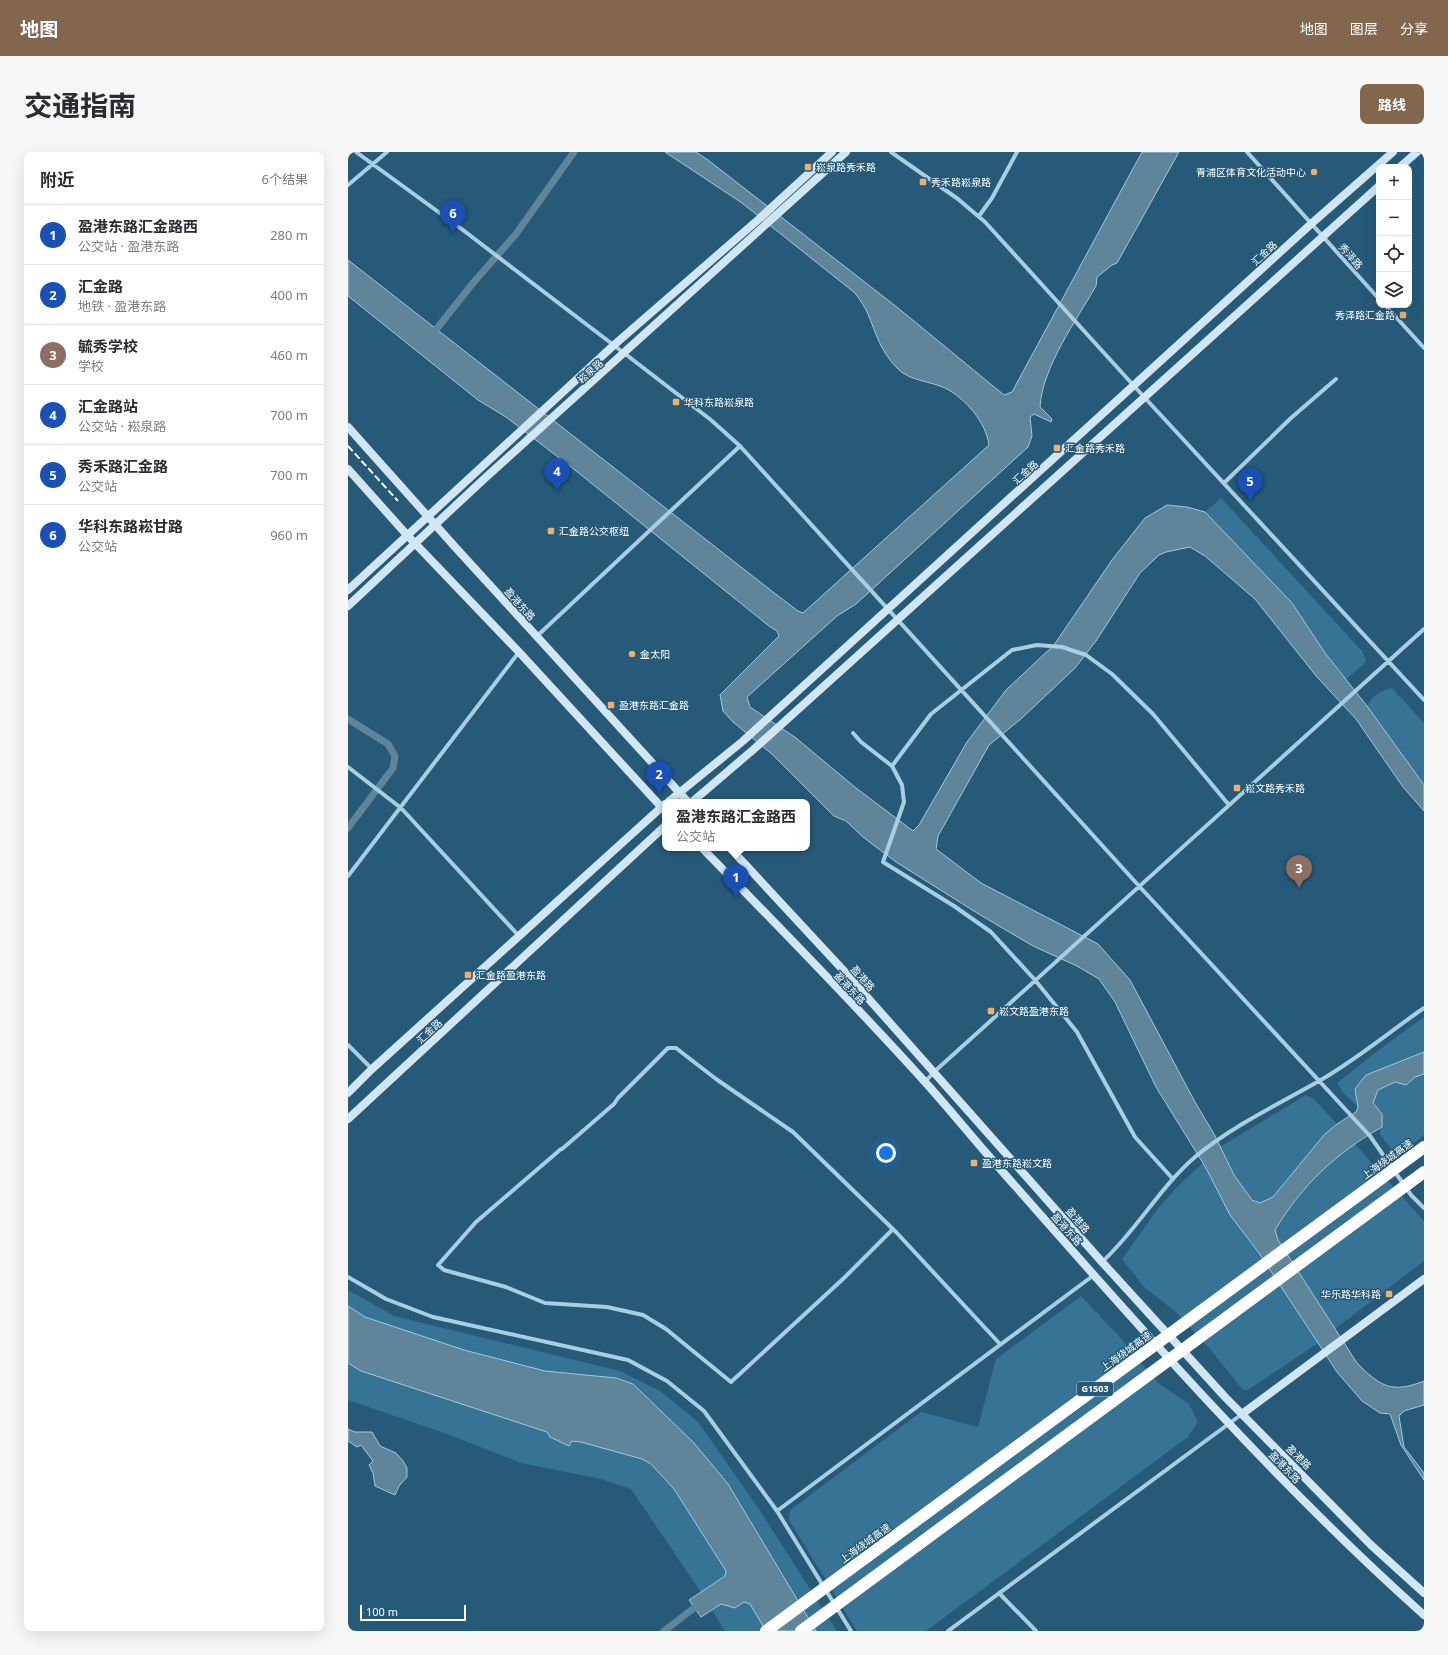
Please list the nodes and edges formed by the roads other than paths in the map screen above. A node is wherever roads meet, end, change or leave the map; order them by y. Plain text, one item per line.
1 (356, 152) edge
2 (387, 152) edge
3 (832, 152) edge
4 (846, 152) edge
5 (891, 152) edge
6 (1017, 152) edge
7 (1247, 152) edge
8 (1393, 152) edge
9 (1417, 152) edge
10 (1403, 164) edge
11 (372, 165) junction
12 (348, 185) edge
13 (1376, 189) edge
14 (979, 216) junction
15 (1311, 224) junction
16 (1323, 237) junction
17 (1376, 295) edge
18 (1388, 308) edge
19 (614, 345) junction
20 (1424, 348) edge
21 (624, 353) junction
22 (1336, 379) dead end
23 (1134, 386) junction
24 (1145, 398) junction
25 (348, 427) edge
26 (740, 446) junction
27 (348, 469) edge
28 (1224, 483) junction
29 (427, 516) junction
30 (436, 525) junction
31 (407, 535) junction
32 (416, 544) junction
33 (348, 590) edge
34 (348, 606) edge
35 (888, 610) junction
36 (897, 620) junction
37 (1424, 629) edge
38 (536, 637) junction
39 (519, 652) junction
40 (1389, 661) junction
41 (961, 690) junction
42 (1424, 700) edge
43 (853, 733) dead end
44 (892, 766) junction
45 (348, 767) edge
46 (679, 793) junction
47 (673, 799) edge
48 (685, 799) edge
49 (696, 799) edge
50 (662, 803) edge
51 (1229, 805) junction
52 (401, 808) junction
53 (662, 809) edge
54 (662, 829) edge
55 (705, 851) edge
56 (733, 851) edge
57 (348, 876) edge
58 (1139, 886) junction
59 (520, 937) junction
60 (1035, 982) junction
61 (1424, 1008) edge
62 (348, 1045) edge
63 (372, 1070) junction
64 (934, 1072) junction
65 (1320, 1081) junction
66 (925, 1082) junction
67 (348, 1093) edge
68 (348, 1119) edge
69 (1424, 1147) edge
70 (1424, 1172) edge
71 (1172, 1179) junction
72 (1424, 1208) edge
73 (892, 1230) junction
74 (1102, 1262) junction
75 (1094, 1275) junction
76 (348, 1277) edge
77 (1424, 1279) edge
78 (1000, 1344) junction
79 (1242, 1414) junction
80 (1230, 1424) junction
81 (777, 1511) junction
82 (1424, 1593) edge
83 (999, 1594) junction
84 (1424, 1615) edge
85 (766, 1631) edge
86 (801, 1631) edge
87 (851, 1631) edge
88 (948, 1631) edge
89 (1036, 1631) edge

1 - 11 street
2 - 11 street
3 - 19 main road, 崧泉路
4 - 21 main road, 崧泉路
5 - 14 street
6 - 14 street
7 - 15 street, 秀泽路
8 - 15 main road, 汇金路
9 - 10 main road
11 - 12 street
11 - 19 street
13 - 16 main road
14 - 23 street
15 - 16 street, 秀泽路
15 - 23 main road, 汇金路
16 - 17 street, 秀泽路
16 - 24 main road
18 - 20 street
19 - 21 street
19 - 29 main road, 崧泉路
21 - 26 street
21 - 30 main road, 崧泉路
22 - 28 street
23 - 24 street
23 - 35 main road, 汇金路
24 - 28 street
24 - 36 main road
25 - 29 main road, 盈港东路
26 - 35 street
26 - 38 street
27 - 31 main road
28 - 40 street
29 - 30 main road, 盈港东路
29 - 31 main road, 崧泉路
30 - 32 main road, 崧泉路
30 - 38 main road, 盈港东路
31 - 32 main road
31 - 33 main road, 崧泉路
32 - 34 main road, 崧泉路
32 - 39 main road
35 - 36 street
35 - 46 main road, 汇金路
36 - 41 street
36 - 49 main road
37 - 40 street
38 - 46 main road, 盈港东路
39 - 50 main road
39 - 52 street
40 - 42 street
40 - 51 street
41 - 44 street
41 - 51 street
41 - 58 street
43 - 44 street
44 - 60 street
45 - 52 street
46 - 47 main road, 汇金路
46 - 48 main road
51 - 58 street
52 - 57 street
52 - 59 street
53 - 59 main road, 汇金路
54 - 68 main road, 汇金路
55 - 66 main road, 盈港东路
56 - 64 main road, 盈港路
58 - 60 street
58 - 65 street
59 - 63 main road, 汇金路
60 - 64 street
60 - 71 street
61 - 65 street
62 - 63 street
63 - 67 main road, 汇金路
64 - 66 street
64 - 74 main road, 盈港路
65 - 71 street
65 - 72 street
66 - 75 main road, 盈港东路
69 - 85 highway, 上海绕城高速 / G1503, bridge
70 - 86 highway, G1503, bridge
71 - 74 street
73 - 73 street
73 - 78 street
74 - 79 main road, 盈港路
75 - 78 street
75 - 80 main road, 盈港东路
76 - 81 street
77 - 79 main road
78 - 81 street
79 - 80 street
79 - 82 main road, 盈港路
80 - 83 street
80 - 84 main road, 盈港东路
81 - 87 street
83 - 88 street
83 - 89 street

